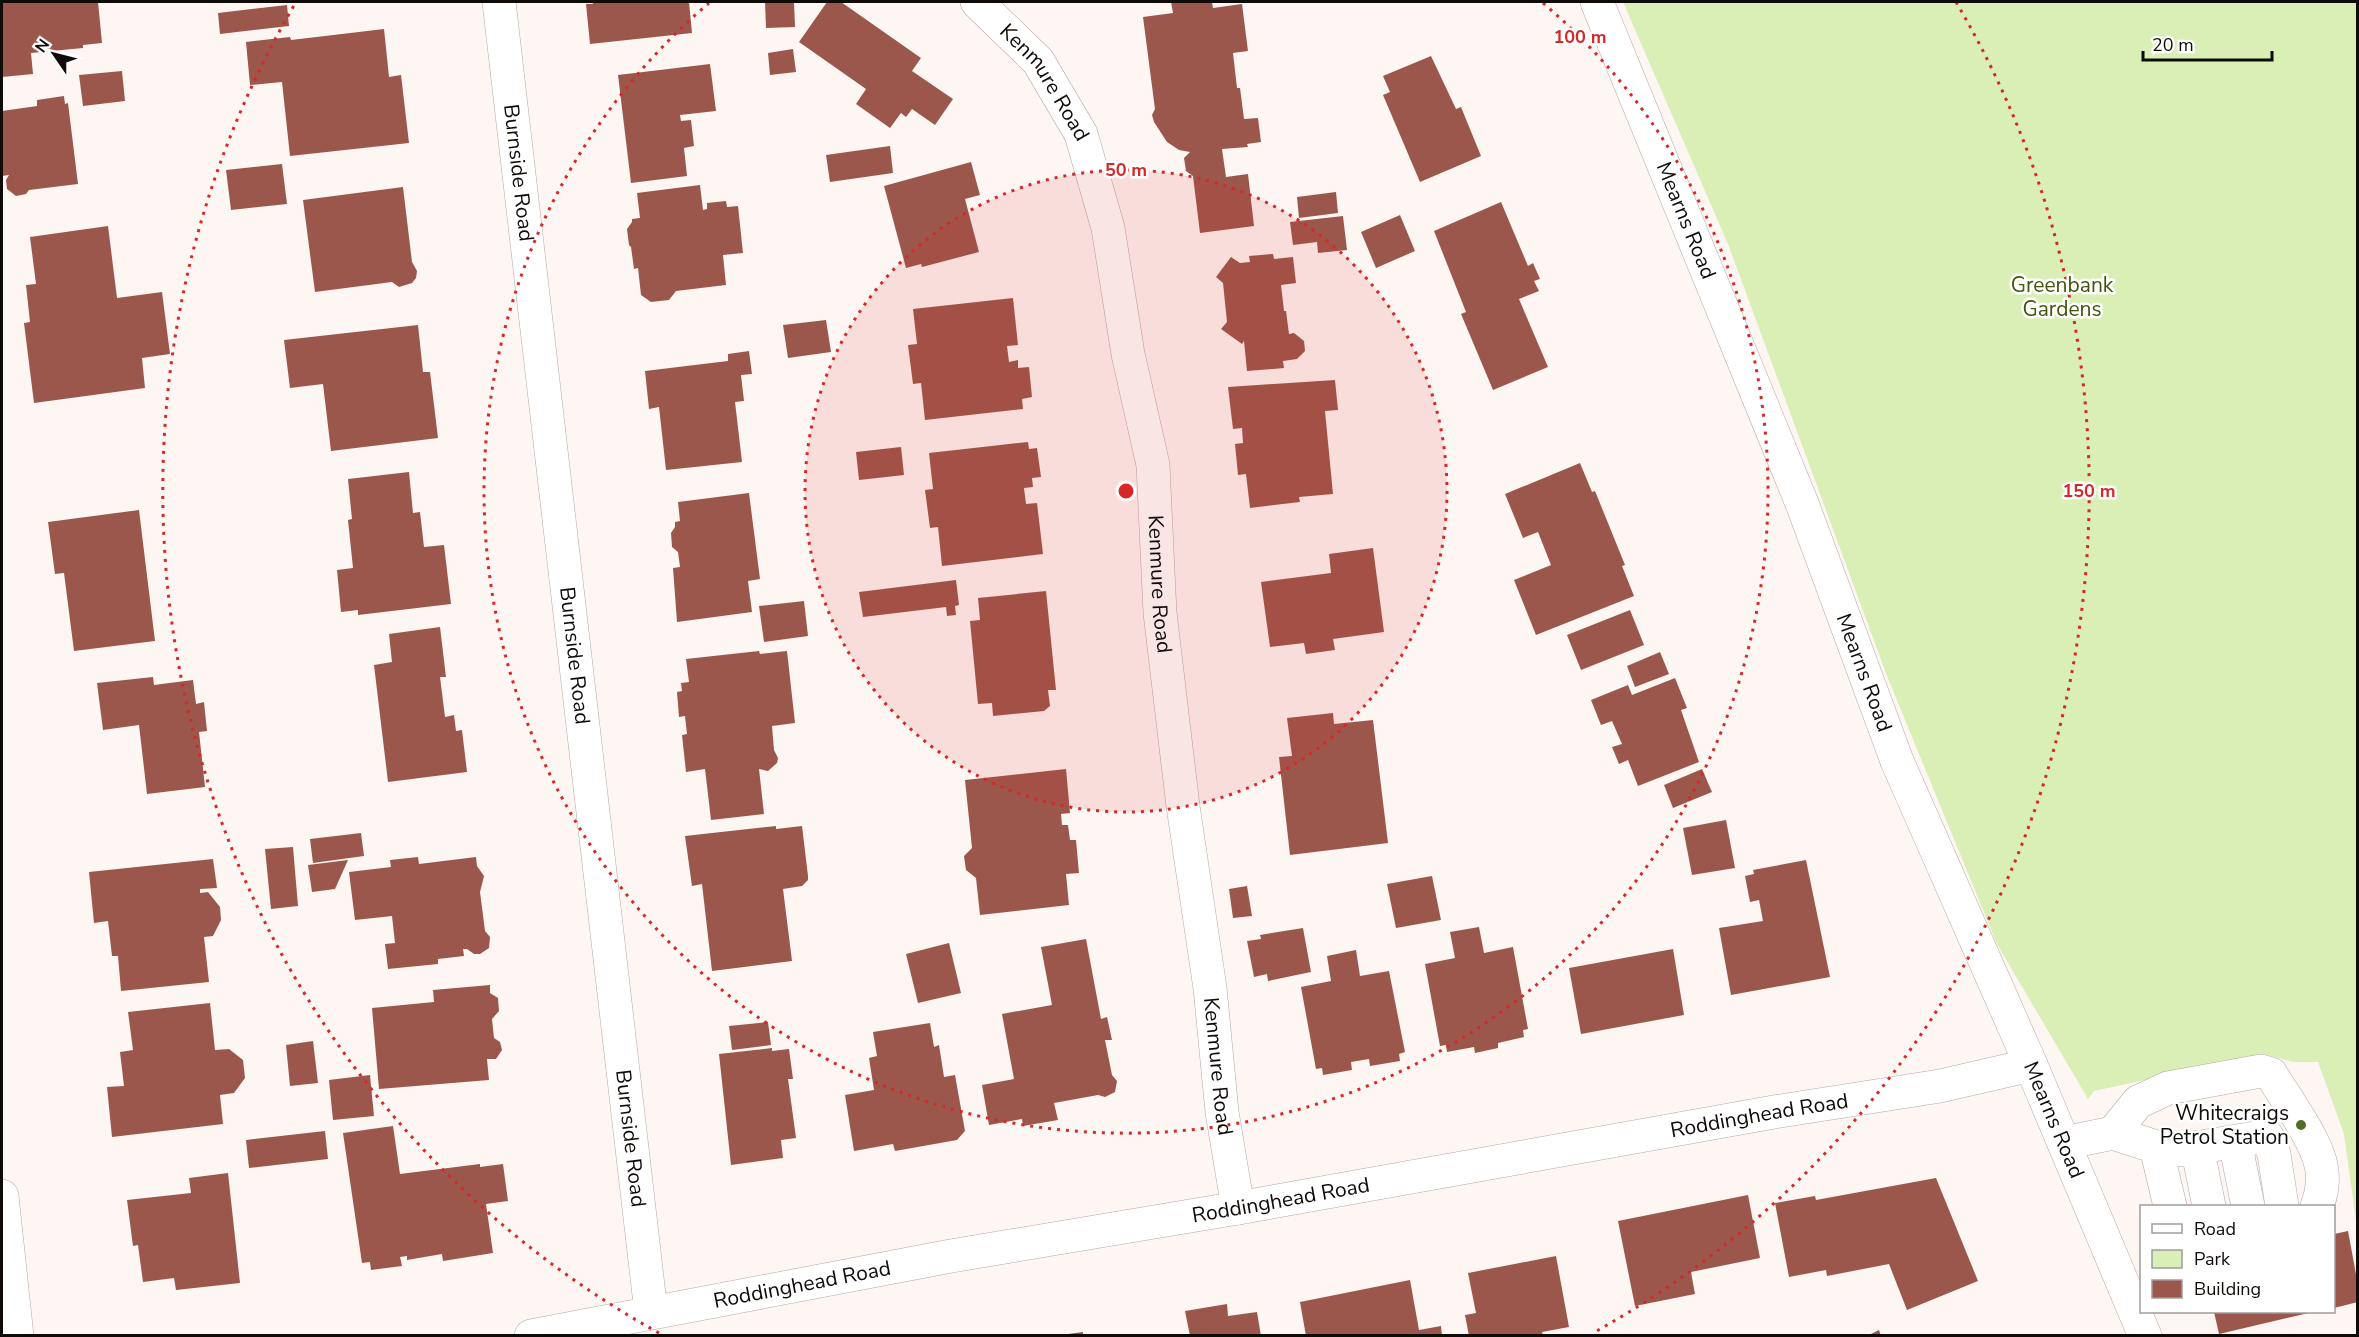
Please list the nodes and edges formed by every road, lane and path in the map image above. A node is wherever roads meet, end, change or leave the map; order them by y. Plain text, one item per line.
1 (499, 2) edge
2 (977, 2) edge
3 (1597, 2) edge
4 (2031, 1065) junction
5 (2113, 1132) junction
6 (2235, 1142) junction
7 (2064, 1143) junction
8 (2156, 1147) junction
9 (2197, 1147) junction
10 (2, 1196) edge
11 (2170, 1205) edge
12 (2209, 1205) edge
13 (2248, 1205) edge
14 (2282, 1205) edge
15 (2317, 1205) edge
16 (1238, 1208) junction
17 (2133, 1282) edge
18 (651, 1312) junction
19 (2140, 1313) edge
20 (2140, 1313) edge
21 (17, 1335) edge
22 (531, 1335) edge
23 (2145, 1335) edge

1 - 18 street, Burnside Road
2 - 16 street, Kenmure Road
3 - 4 street, Mearns Road
4 - 7 street, Mearns Road
4 - 16 street, Roddinghead Road
5 - 7 street
5 - 8 street
5 - 15 street
6 - 9 street
6 - 13 street
6 - 14 street
7 - 17 street, Mearns Road
8 - 9 street
8 - 11 street
9 - 12 street
10 - 21 street
16 - 18 street, Roddinghead Road
17 - 20 street, Mearns Road
18 - 22 street, Roddinghead Road
19 - 23 street, Mearns Road

